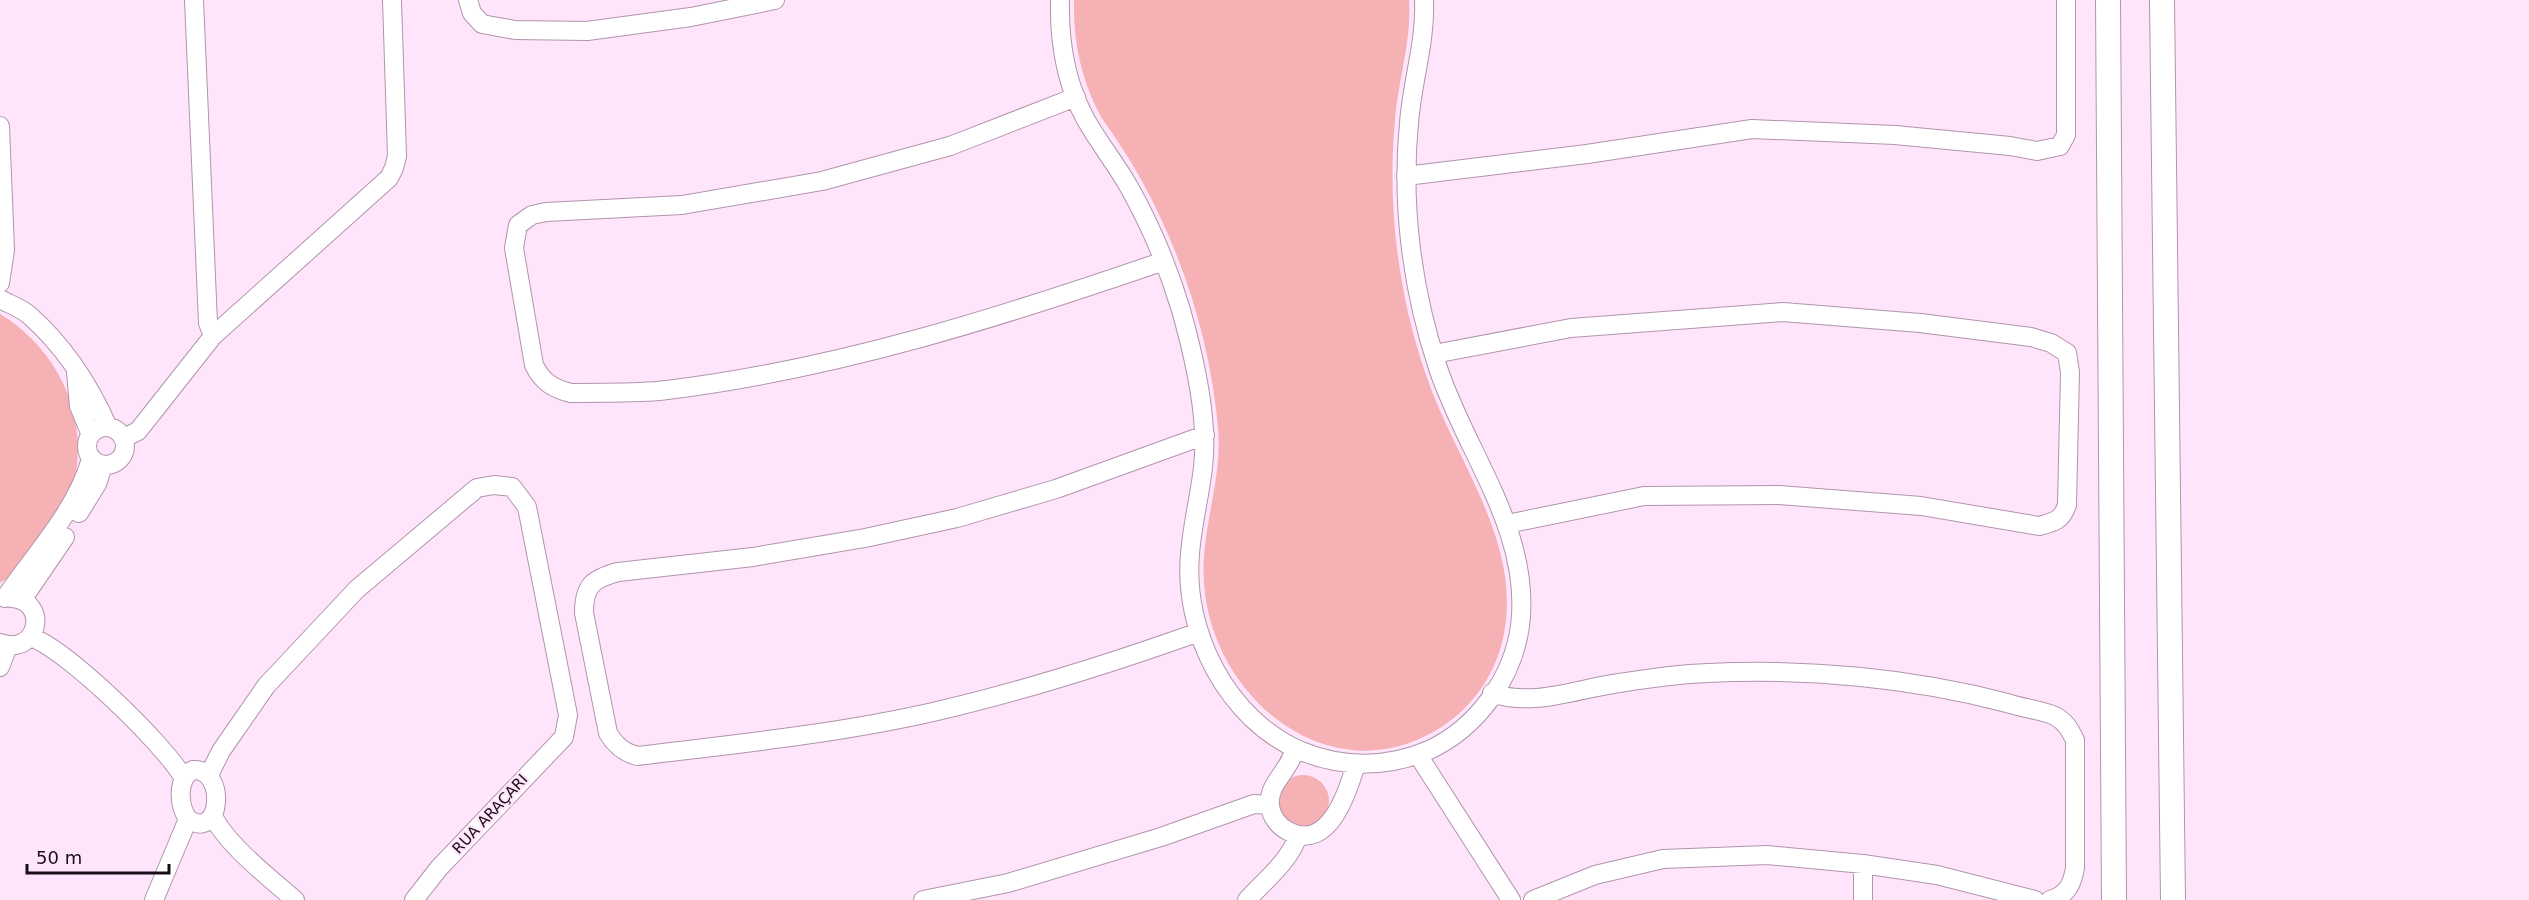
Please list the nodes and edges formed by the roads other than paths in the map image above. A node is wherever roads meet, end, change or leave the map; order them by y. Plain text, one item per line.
1 (194, 0) edge
2 (392, 0) edge
3 (468, 0) edge
4 (775, 0) edge
5 (1060, 0) edge
6 (1424, 0) edge
7 (2066, 0) edge
8 (2108, 0) edge
9 (2163, 0) edge
10 (1076, 97) junction
11 (0, 126) edge
12 (1406, 176) junction
13 (1164, 261) junction
14 (0, 283) edge
15 (0, 299) edge
16 (213, 336) junction
17 (1434, 354) junction
18 (76, 370) junction
19 (108, 427) junction
20 (91, 435) junction
21 (1205, 435) junction
22 (124, 438) junction
23 (97, 462) junction
24 (1507, 524) junction
25 (9, 600) edge
26 (1199, 632) junction
27 (31, 637) junction
28 (4, 644) edge
29 (0, 668) edge
30 (1492, 693) junction
31 (1294, 748) junction
32 (1418, 755) junction
33 (1356, 764) junction
34 (209, 775) junction
35 (183, 777) junction
36 (1270, 805) junction
37 (213, 816) junction
38 (188, 819) junction
39 (1298, 835) junction
40 (1863, 864) junction
41 (154, 900) edge
42 (296, 900) edge
43 (414, 900) edge
44 (923, 900) edge
45 (1247, 900) edge
46 (1511, 900) edge
47 (1533, 900) edge
48 (1863, 900) edge
49 (2035, 900) edge
50 (2050, 900) edge
51 (2114, 900) edge
52 (2173, 900) edge

1 - 16 street
2 - 16 street
3 - 4 street
5 - 10 street
6 - 12 street
7 - 12 street
8 - 51 street
9 - 52 street
10 - 13 street
10 - 13 street
11 - 14 street
12 - 17 street
13 - 21 street
15 - 18 street
16 - 22 street
17 - 24 street
17 - 24 street
18 - 19 street
18 - 20 street
19 - 20 street
19 - 22 street
20 - 23 street
21 - 26 street
21 - 26 street
22 - 23 street
23 - 25 street
24 - 30 street
25 - 27 street
26 - 31 street
27 - 28 street
27 - 35 street
28 - 29 street
30 - 32 street
30 - 50 street
31 - 33 street
31 - 36 street
32 - 33 street
32 - 46 street
33 - 39 street
34 - 35 street
34 - 37 street
34 - 43 street, RUA ARAÇARI
35 - 38 street
36 - 39 street
36 - 44 street
37 - 38 street
37 - 42 street
38 - 41 street
39 - 45 street
40 - 47 street
40 - 48 street
40 - 49 street

